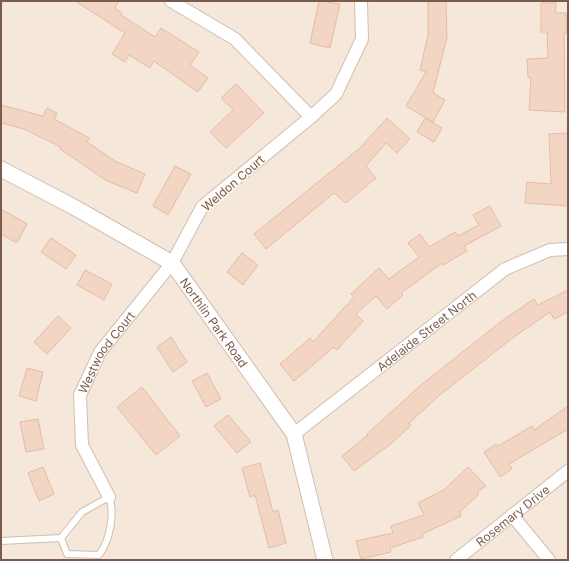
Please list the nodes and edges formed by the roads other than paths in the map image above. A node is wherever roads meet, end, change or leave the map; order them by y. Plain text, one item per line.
1 (171, 1) edge
2 (361, 1) edge
3 (311, 118) junction
4 (1, 170) edge
5 (568, 249) edge
6 (172, 263) junction
7 (294, 434) junction
8 (568, 471) edge
9 (109, 497) junction
10 (512, 515) junction
11 (61, 538) junction
12 (1, 541) edge
13 (325, 560) edge
14 (456, 560) edge
15 (549, 560) edge

1 - 3 street
2 - 3 street, Weldon Court
3 - 6 street, Weldon Court
4 - 6 street, Northlin Park Road
5 - 7 street, Adelaide Street North
6 - 7 street, Northlin Park Road
6 - 9 street, Westwood Court
7 - 13 street, Northlin Park Road
8 - 10 street, Rosemary Drive
9 - 11 lane
9 - 11 lane
10 - 14 street, Rosemary Drive
10 - 15 street
11 - 12 lane

